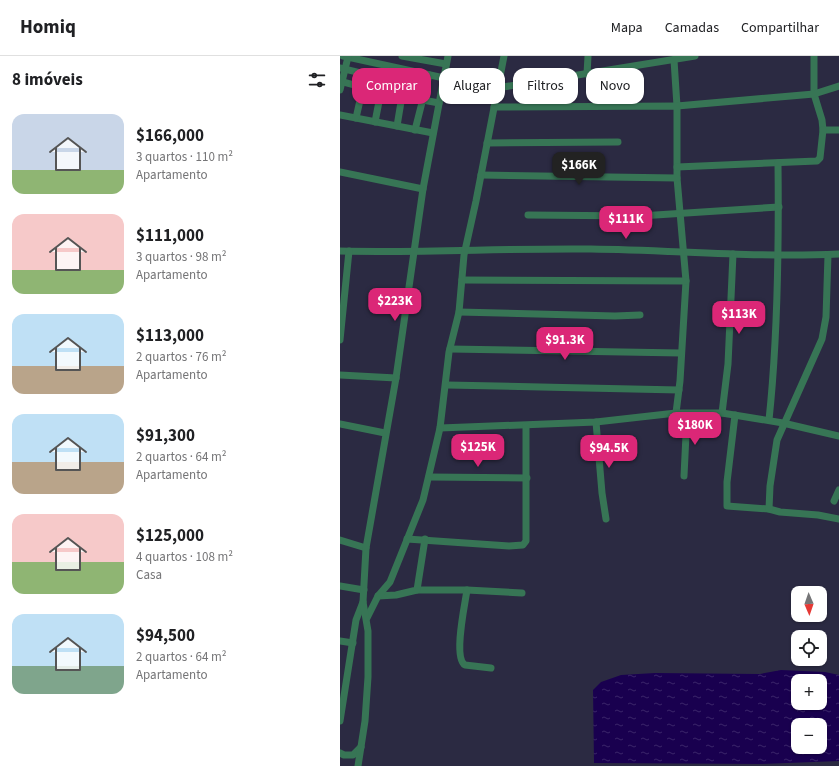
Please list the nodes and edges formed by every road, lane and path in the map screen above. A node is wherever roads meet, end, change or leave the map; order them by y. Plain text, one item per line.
1 (402, 56) edge
2 (448, 56) edge
3 (504, 56) edge
4 (588, 56) edge
5 (695, 56) edge
6 (814, 56) edge
7 (346, 57) edge
8 (674, 60) junction
9 (446, 64) junction
10 (386, 66) joint
11 (396, 68) edge
12 (445, 68) edge
13 (501, 68) edge
14 (587, 68) edge
15 (624, 68) edge
16 (343, 69) edge
17 (586, 74) edge
18 (341, 81) edge
19 (352, 84) edge
20 (839, 86) edge
21 (505, 87) edge
22 (340, 90) edge
23 (814, 94) junction
24 (431, 102) edge
25 (439, 103) joint
26 (359, 104) edge
27 (378, 104) edge
28 (401, 104) edge
29 (422, 104) edge
30 (494, 104) edge
31 (677, 106) junction
32 (494, 107) junction
33 (340, 115) edge
34 (356, 118) junction
35 (375, 122) junction
36 (397, 126) junction
37 (415, 130) junction
38 (822, 130) junction
39 (839, 130) edge
40 (433, 133) junction
41 (618, 142) dead end
42 (487, 143) junction
43 (778, 163) junction
44 (677, 167) junction
45 (340, 172) edge
46 (481, 175) junction
47 (677, 178) junction
48 (423, 189) junction
49 (779, 207) junction
50 (680, 213) junction
51 (528, 215) dead end
52 (340, 251) edge
53 (349, 251) junction
54 (413, 251) junction
55 (465, 251) junction
56 (684, 253) junction
57 (733, 254) junction
58 (779, 254) junction
59 (839, 254) edge
60 (828, 255) junction
61 (462, 280) junction
62 (686, 281) junction
63 (459, 312) junction
64 (640, 315) dead end
65 (340, 340) edge
66 (450, 349) junction
67 (681, 353) junction
68 (340, 375) edge
69 (396, 378) junction
70 (447, 385) junction
71 (679, 390) junction
72 (676, 413) junction
73 (722, 413) junction
74 (687, 414) junction
75 (735, 415) junction
76 (769, 420) junction
77 (596, 422) junction
78 (783, 423) junction
79 (340, 424) edge
80 (526, 426) junction
81 (440, 428) junction
82 (385, 434) junction
83 (839, 436) edge
84 (684, 476) dead end
85 (429, 477) junction
86 (527, 478) junction
87 (839, 490) edge
88 (834, 501) dead end
89 (769, 509) junction
90 (606, 519) dead end
91 (839, 519) edge
92 (407, 539) junction
93 (425, 539) junction
94 (340, 540) edge
95 (366, 548) junction
96 (340, 586) edge
97 (364, 590) junction
98 (417, 590) junction
99 (467, 590) junction
100 (522, 593) dead end
101 (378, 596) junction
102 (363, 602) junction
103 (366, 619) junction
104 (340, 641) edge
105 (353, 643) junction
106 (491, 668) dead end
107 (343, 687) edge
108 (340, 719) edge
109 (361, 747) junction
110 (340, 753) edge
111 (358, 766) edge

1 - 9 street
2 - 9 street
3 - 13 street
4 - 14 street
5 - 8 street
6 - 23 street
7 - 10 street
7 - 16 street
8 - 15 street
8 - 31 street
9 - 12 street
10 - 11 street
16 - 18 street
17 - 21 street
18 - 19 street
18 - 22 street
20 - 23 street
23 - 31 street
23 - 38 street
24 - 25 street
25 - 40 street
26 - 34 street
27 - 35 street
28 - 36 street
29 - 37 street
30 - 32 street
31 - 32 street
31 - 44 street
32 - 42 street
33 - 34 street
34 - 35 street
35 - 36 street
36 - 37 street
37 - 40 street
38 - 39 street
38 - 43 street
40 - 48 street
41 - 42 street
42 - 46 street
43 - 44 street
43 - 49 street
44 - 47 street
45 - 48 street
46 - 47 street
46 - 55 street
47 - 50 street
48 - 54 street
49 - 50 street
49 - 58 street
50 - 51 street
50 - 56 street
52 - 53 street
53 - 54 street
53 - 65 street
54 - 55 street
54 - 69 street
55 - 56 street
55 - 61 street
56 - 57 street
56 - 62 street
57 - 58 street
57 - 73 street
58 - 60 street
58 - 76 street
59 - 60 street
60 - 78 street
61 - 62 street
61 - 63 street
62 - 67 street
63 - 64 street
63 - 66 street
66 - 67 street
66 - 70 street
67 - 71 street
68 - 69 street
69 - 82 street
70 - 71 street
70 - 81 street
71 - 72 street
72 - 74 street
72 - 77 street
73 - 74 street
73 - 75 street
74 - 84 street
75 - 76 street
75 - 89 street
76 - 78 street
77 - 80 street
77 - 90 street
78 - 83 street
78 - 89 street
79 - 82 street
80 - 81 street
80 - 86 street
81 - 85 street
82 - 95 street
85 - 86 street
85 - 92 street
86 - 93 street
87 - 88 street
89 - 91 street
92 - 93 street
92 - 101 street
93 - 98 street
94 - 95 street
95 - 97 street
96 - 97 street
97 - 102 street
98 - 99 street
98 - 101 street
99 - 100 street
99 - 106 street
101 - 103 street
102 - 103 street
102 - 105 street
103 - 109 street
104 - 105 street
105 - 107 street
107 - 108 street
109 - 110 street
109 - 111 street

